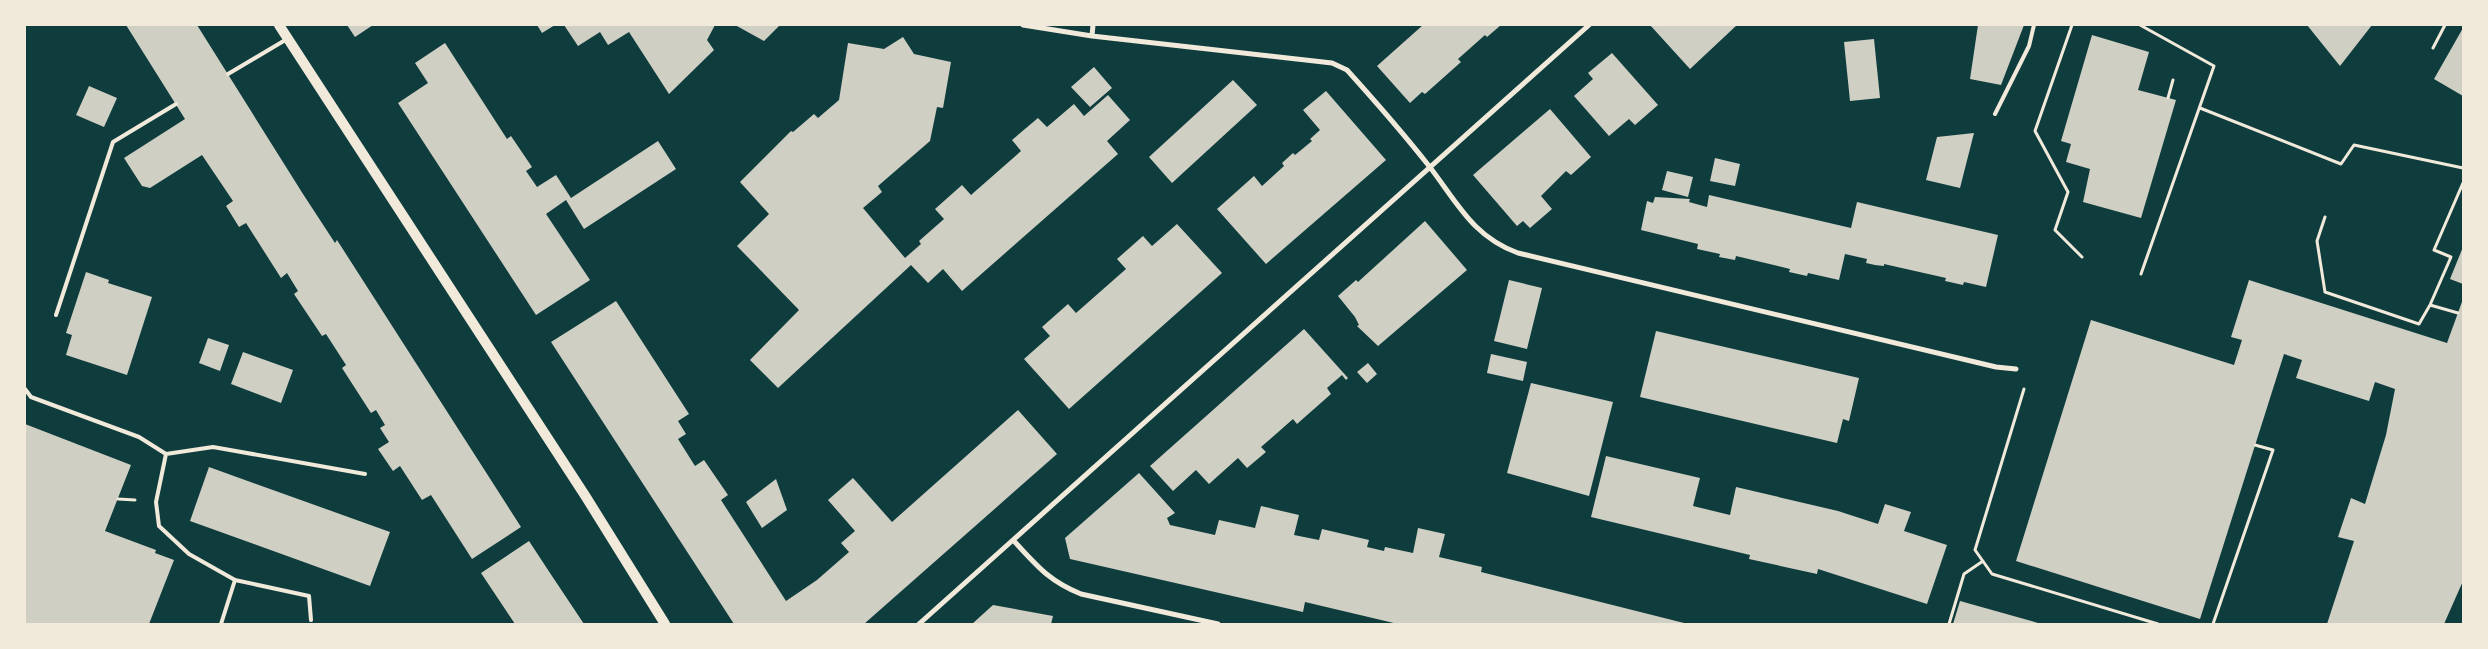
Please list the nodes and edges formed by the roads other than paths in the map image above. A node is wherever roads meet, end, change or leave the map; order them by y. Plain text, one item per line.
1 (278, 25) edge
2 (1023, 25) edge
3 (1093, 25) edge
4 (1589, 25) edge
5 (2034, 25) edge
6 (1092, 36) junction
7 (287, 39) junction
8 (228, 74) dead end
9 (176, 104) dead end
10 (1995, 114) dead end
11 (1430, 167) junction
12 (56, 315) dead end
13 (2016, 368) dead end
14 (25, 389) edge
15 (166, 454) junction
16 (365, 474) dead end
17 (1014, 541) junction
18 (235, 580) junction
19 (311, 620) dead end
20 (221, 624) edge
21 (665, 624) edge
22 (919, 624) edge
23 (1218, 624) edge

1 - 7 main road
2 - 6 street
3 - 6 street
4 - 11 street
5 - 10 lane
6 - 11 street
7 - 8 lane
7 - 21 main road
9 - 12 lane
11 - 13 street
11 - 17 street
14 - 15 lane
15 - 16 lane
15 - 18 lane
17 - 22 street
17 - 23 street
18 - 19 lane
18 - 20 lane

